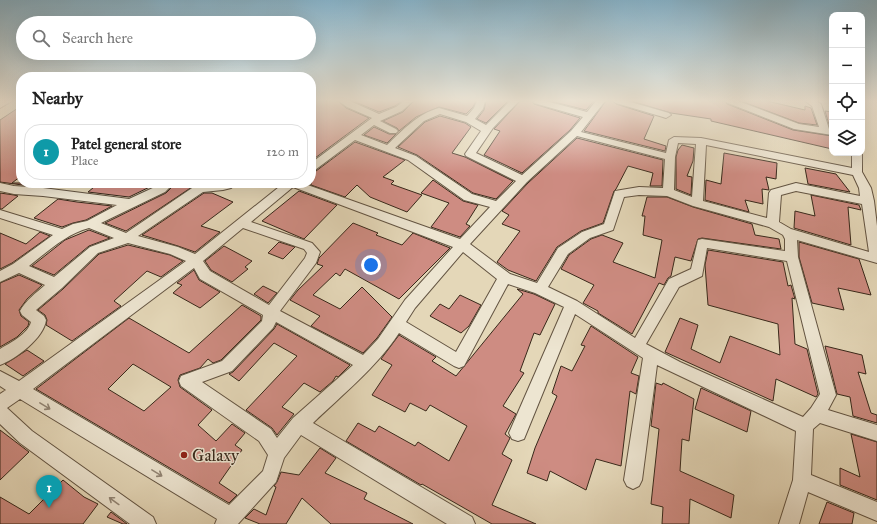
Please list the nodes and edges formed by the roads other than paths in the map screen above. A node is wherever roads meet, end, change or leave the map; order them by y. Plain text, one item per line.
1 (368, 125) edge
2 (385, 125) edge
3 (414, 125) edge
4 (479, 125) edge
5 (491, 125) edge
6 (580, 125) edge
7 (793, 125) edge
8 (487, 130) junction
9 (392, 131) dead end
10 (828, 131) edge
11 (575, 133) junction
12 (354, 136) junction
13 (701, 141) junction
14 (388, 149) junction
15 (858, 156) edge
16 (670, 157) junction
17 (316, 164) edge
18 (857, 172) junction
19 (523, 180) junction
20 (16, 186) edge
21 (0, 187) edge
22 (33, 188) edge
23 (162, 188) edge
24 (201, 188) edge
25 (285, 188) edge
26 (305, 188) edge
27 (668, 192) junction
28 (868, 200) junction
29 (130, 202) junction
30 (697, 203) junction
31 (499, 206) junction
32 (0, 214) edge
33 (242, 223) junction
34 (90, 224) junction
35 (773, 224) junction
36 (787, 232) junction
37 (63, 234) junction
38 (126, 238) junction
39 (462, 245) junction
40 (792, 257) junction
41 (196, 260) junction
42 (18, 267) junction
43 (0, 277) edge
44 (505, 278) junction
45 (57, 284) junction
46 (540, 289) junction
47 (572, 305) junction
48 (271, 313) junction
49 (396, 324) junction
50 (644, 350) junction
51 (0, 358) edge
52 (365, 364) junction
53 (0, 378) edge
54 (19, 391) junction
55 (0, 404) edge
56 (0, 413) edge
57 (817, 414) junction
58 (299, 424) junction
59 (805, 426) junction
60 (518, 433) dead end
61 (877, 434) edge
62 (277, 453) junction
63 (633, 480) dead end
64 (802, 480) junction
65 (877, 512) edge
66 (228, 521) edge
67 (146, 524) edge
68 (464, 524) edge
69 (789, 524) edge

1 - 12 street
2 - 9 street
3 - 14 street
4 - 8 street
5 - 8 street
6 - 11 street
7 - 10 street
8 - 19 street
11 - 16 street
11 - 19 street
12 - 14 street
12 - 17 street
13 - 16 street
13 - 18 street
13 - 30 street
14 - 31 street
15 - 18 street
16 - 27 street
18 - 28 street
19 - 31 street
20 - 21 street
22 - 29 street
23 - 29 street
24 - 38 street
25 - 33 street
26 - 39 street
27 - 30 street
27 - 46 street
28 - 35 street
28 - 36 street
29 - 34 street
30 - 35 street
31 - 39 street
32 - 37 street
33 - 41 street
33 - 48 street
34 - 37 street
34 - 38 street
35 - 36 street
36 - 40 street
37 - 42 street
38 - 41 street
38 - 45 street
39 - 44 street
39 - 49 street
40 - 50 street
40 - 57 street
41 - 48 street
41 - 54 street
42 - 43 street
42 - 45 street
44 - 46 street
44 - 49 street
45 - 51 street
46 - 47 street
47 - 50 street
47 - 60 street
48 - 52 street
48 - 62 street
49 - 52 street
50 - 59 street
50 - 63 street
52 - 58 street
53 - 54 street
54 - 55 street
54 -> 66 street
67 -> 56 street
57 - 59 street
57 - 61 street
58 - 62 street
58 - 68 street
59 - 64 street
62 - 66 street
64 - 65 street
64 - 69 street

